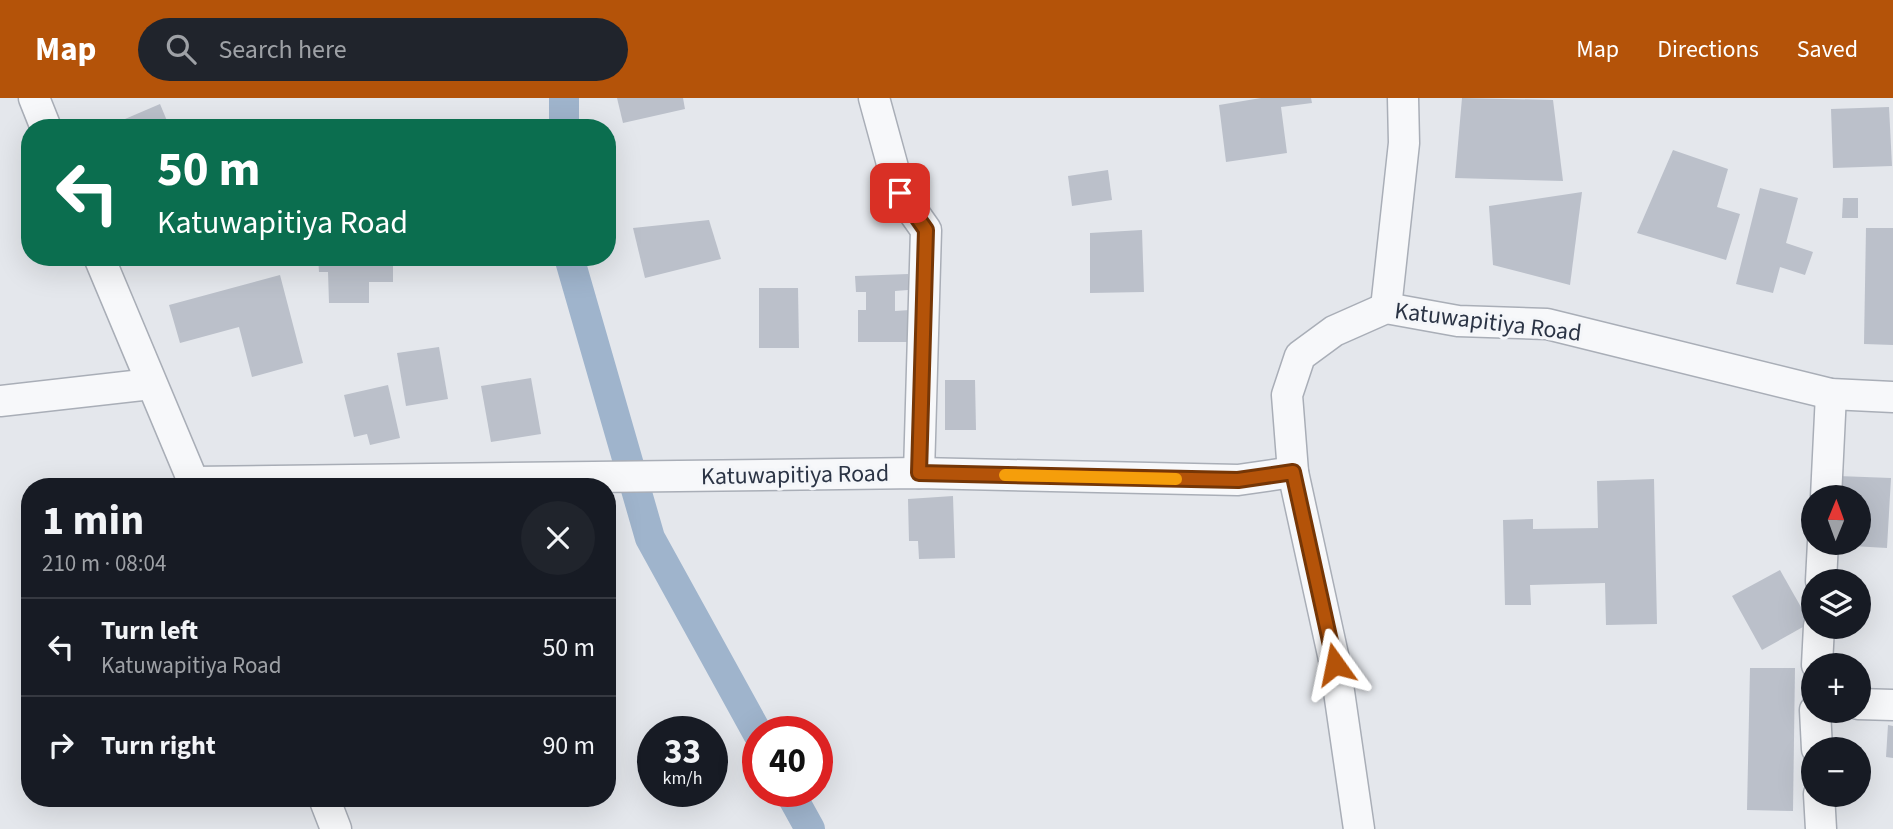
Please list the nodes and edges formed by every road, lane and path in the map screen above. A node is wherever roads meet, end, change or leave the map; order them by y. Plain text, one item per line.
1 (34, 98) edge
2 (874, 98) edge
3 (1403, 98) edge
4 (42, 119) edge
5 (103, 266) edge
6 (1386, 308) junction
7 (151, 384) junction
8 (1831, 394) junction
9 (1893, 397) edge
10 (0, 401) edge
11 (1293, 472) junction
12 (919, 473) junction
13 (191, 478) edge
14 (570, 478) edge
15 (1827, 485) edge
16 (1871, 704) edge
17 (1893, 705) edge
18 (327, 807) edge
19 (1820, 807) edge
20 (336, 829) edge
21 (1359, 829) edge
22 (1821, 829) edge

1 - 4 street
2 - 12 street
3 - 6 street
5 - 7 street
6 - 8 street, Katuwapitiya Road
6 - 11 street, Katuwapitiya Road
7 - 10 street
7 - 13 street
8 - 9 street, Katuwapitiya Road
8 - 15 street
11 - 12 street, Katuwapitiya Road
11 - 21 street
12 - 14 street, Katuwapitiya Road
16 - 17 street
18 - 20 street
19 - 22 street

